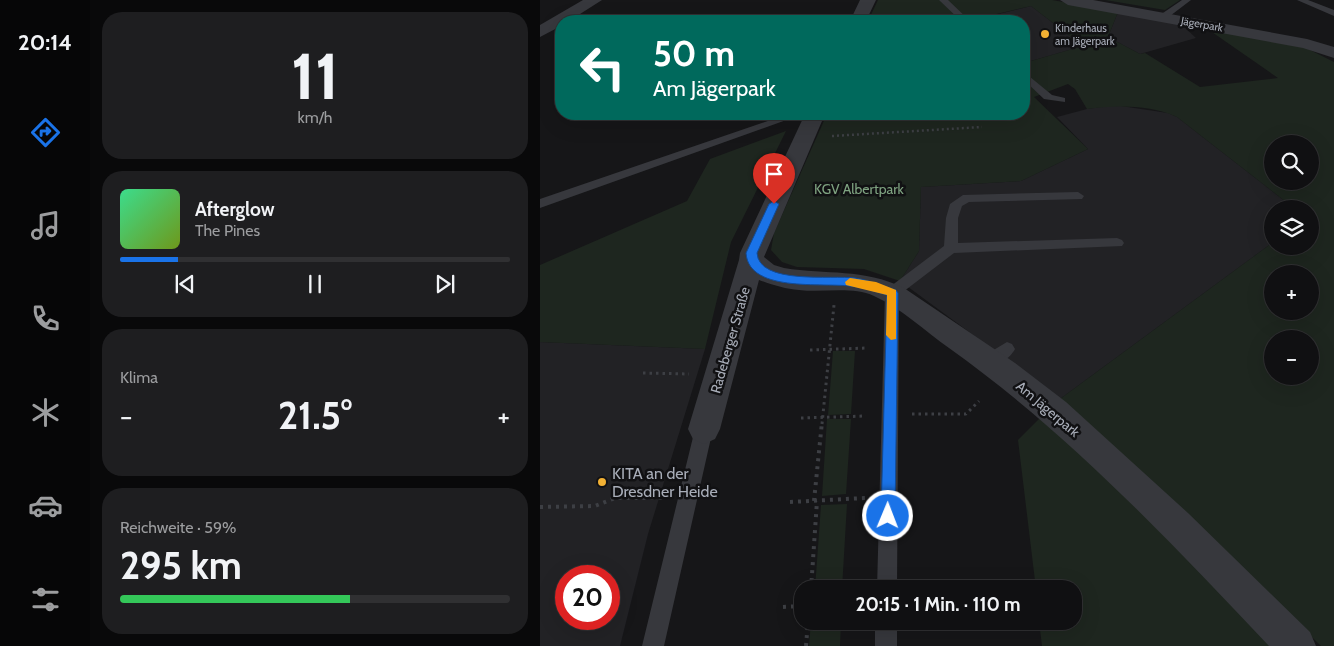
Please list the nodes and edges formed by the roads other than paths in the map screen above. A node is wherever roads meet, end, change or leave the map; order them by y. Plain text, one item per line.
1 (594, 0) edge
2 (868, 0) edge
3 (943, 0) edge
4 (1068, 0) edge
5 (1187, 0) edge
6 (1301, 0) edge
7 (1334, 13) edge
8 (567, 15) edge
9 (861, 15) edge
10 (959, 15) edge
11 (1163, 17) junction
12 (555, 22) edge
13 (542, 29) edge
14 (1331, 50) edge
15 (1030, 80) edge
16 (1061, 100) dead end
17 (801, 126) edge
18 (1078, 196) dead end
19 (540, 204) edge
20 (1117, 243) dead end
21 (951, 248) junction
22 (752, 260) junction
23 (892, 293) junction
24 (704, 429) joint
25 (887, 580) edge
26 (886, 630) edge
27 (653, 646) edge
28 (886, 646) edge
29 (1296, 646) edge

1 - 8 street
2 - 9 street
3 - 10 lane
4 - 11 street, Jägerpark
5 - 11 lane
6 - 7 lane
11 - 14 street, Jägerpark
12 - 13 street
15 - 16 lane
17 - 19 lane
17 - 22 street, Radeberger Straße
18 - 21 lane
20 - 21 lane
21 - 23 lane
22 - 23 street, Am Jägerpark
22 - 24 street, Radeberger Straße
23 - 25 lane
23 - 29 street, Am Jägerpark
24 - 27 lane
26 - 28 lane

